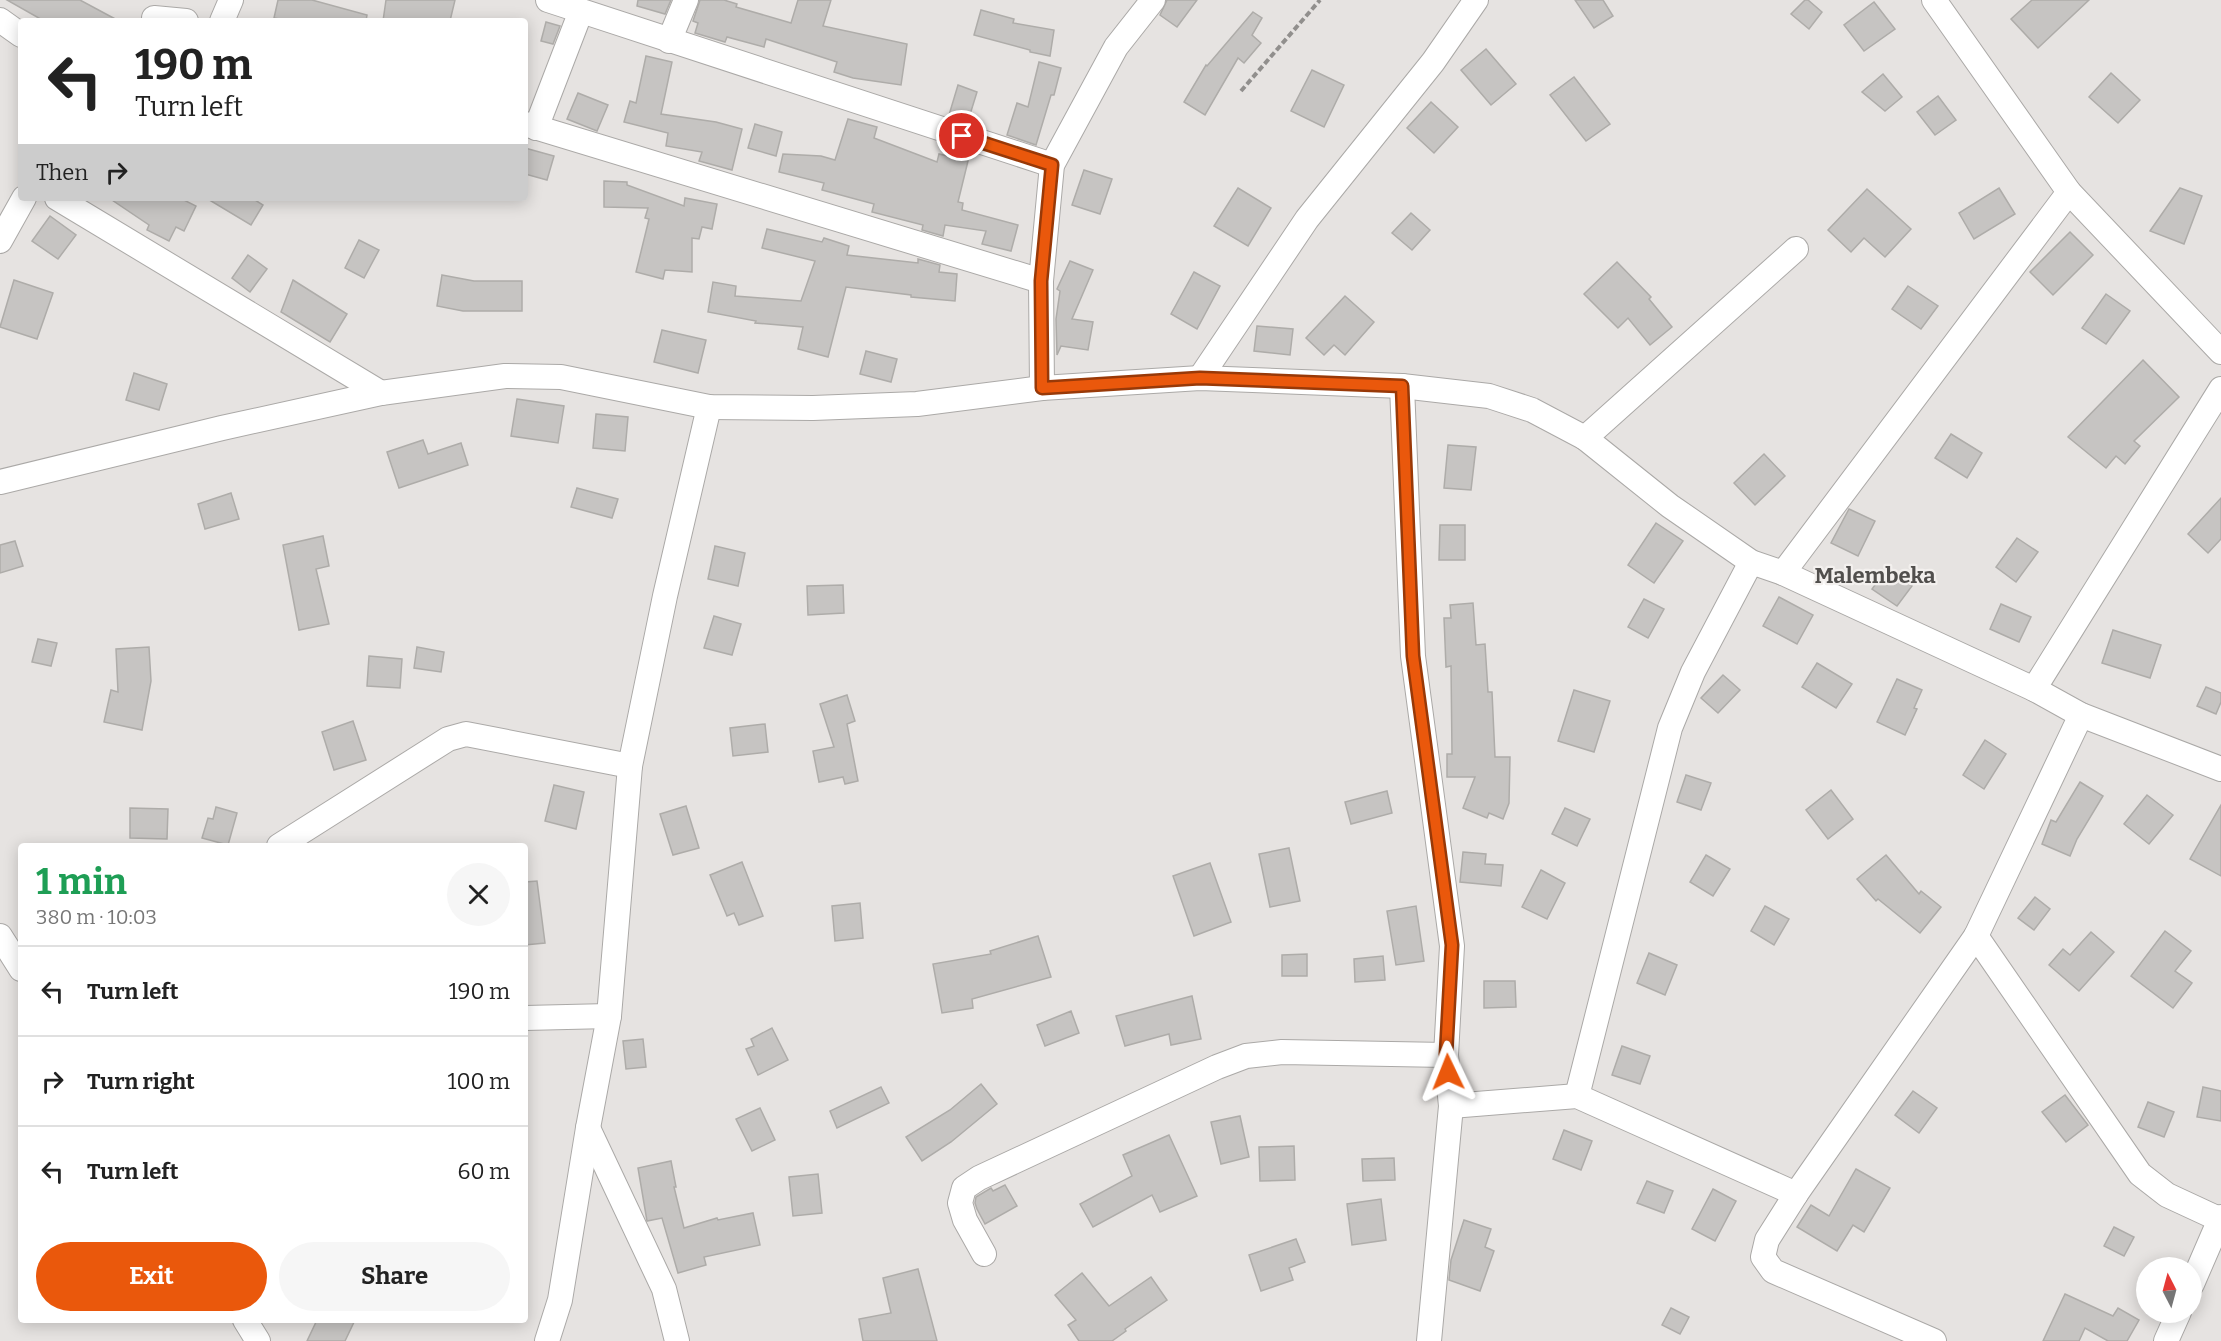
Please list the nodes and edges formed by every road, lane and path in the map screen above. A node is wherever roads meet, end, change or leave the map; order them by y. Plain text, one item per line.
1 (231, 0) edge
2 (548, 0) edge
3 (686, 0) edge
4 (1153, 0) edge
5 (1320, 0) edge
6 (1476, 0) edge
7 (1934, 0) edge
8 (581, 11) junction
9 (152, 13) edge
10 (173, 18) edge
11 (223, 18) edge
12 (0, 20) edge
13 (18, 32) edge
14 (669, 41) junction
15 (1241, 91) dead end
16 (531, 126) edge
17 (1052, 165) junction
18 (2069, 192) junction
19 (22, 201) edge
20 (62, 201) edge
21 (0, 241) edge
22 (1796, 249) dead end
23 (1041, 281) junction
24 (2221, 352) edge
25 (1200, 378) junction
26 (1402, 386) junction
27 (1042, 388) junction
28 (2221, 389) edge
29 (381, 393) junction
30 (709, 407) junction
31 (1585, 438) junction
32 (0, 482) edge
33 (1751, 562) junction
34 (1783, 573) junction
35 (2034, 688) junction
36 (2081, 715) junction
37 (630, 766) junction
38 (2221, 769) edge
39 (284, 843) edge
40 (0, 936) edge
41 (1976, 936) junction
42 (18, 964) edge
43 (609, 1016) junction
44 (528, 1018) edge
45 (1446, 1054) junction
46 (1577, 1096) junction
47 (1451, 1106) junction
48 (588, 1128) junction
49 (1796, 1194) junction
50 (2221, 1219) edge
51 (984, 1254) dead end
52 (2202, 1262) edge
53 (247, 1323) edge
54 (2174, 1323) edge
55 (258, 1341) edge
56 (548, 1341) edge
57 (677, 1341) edge
58 (1429, 1341) edge
59 (1934, 1341) edge
60 (2166, 1341) edge

1 - 11 street
2 - 8 street
3 - 14 street
4 - 17 street
5 - 15 path
6 - 25 street
7 - 18 street
8 - 14 street
8 - 16 street
9 - 10 street
12 - 13 street
14 - 17 street
16 - 23 street
17 - 23 street
18 - 24 street
18 - 34 street
19 - 21 street
20 - 29 street
22 - 31 street
23 - 27 street
25 - 26 street
25 - 27 street
26 - 31 street
26 - 45 street
27 - 30 street
28 - 35 street
29 - 30 street
29 - 32 street
30 - 37 street
31 - 33 street
33 - 34 street
33 - 46 street
34 - 35 street
35 - 36 street
36 - 38 street
36 - 41 street
37 - 39 street
37 - 43 street
40 - 42 street
41 - 49 street
41 - 50 street
43 - 44 street
43 - 48 street
45 - 47 street
45 - 51 street
46 - 47 street
46 - 49 street
47 - 58 street
48 - 56 street
48 - 57 street
49 - 59 street
50 - 52 street
53 - 55 street
54 - 60 street

